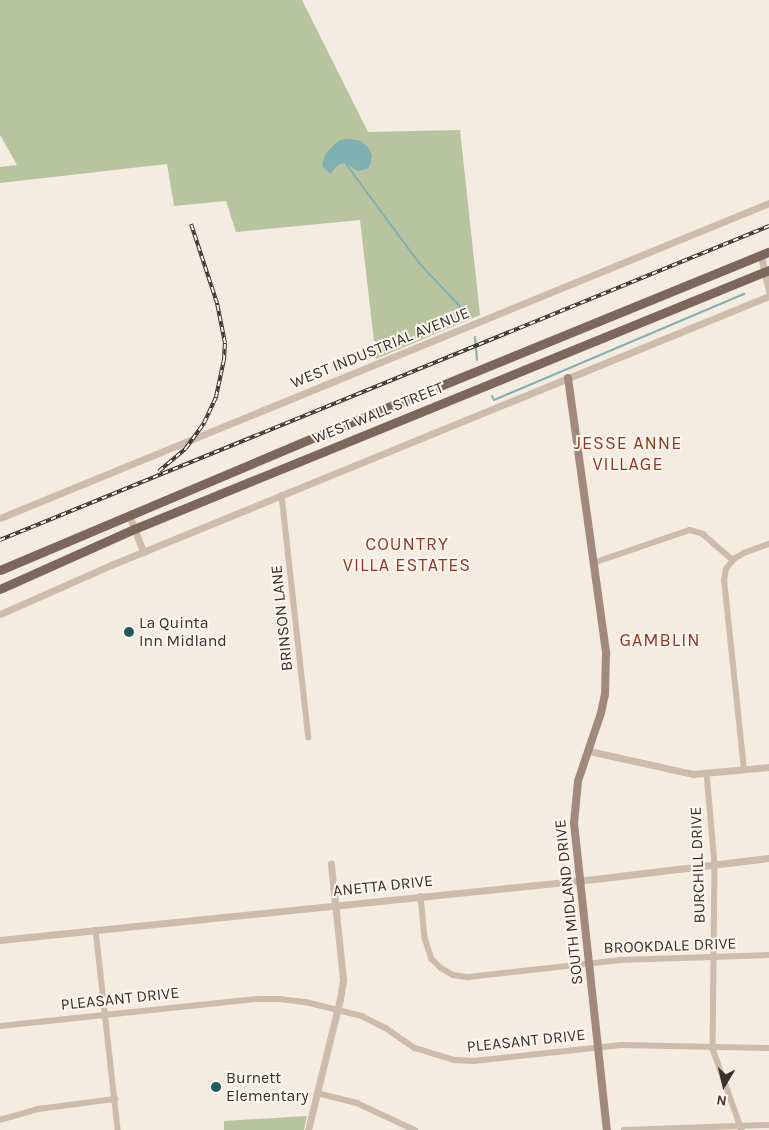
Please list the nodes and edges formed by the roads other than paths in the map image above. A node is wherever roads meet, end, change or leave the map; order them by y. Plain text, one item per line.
1 (769, 203) edge
2 (765, 254) edge
3 (767, 271) edge
4 (769, 294) edge
5 (568, 378) junction
6 (282, 495) junction
7 (129, 515) junction
8 (0, 518) edge
9 (134, 529) junction
10 (769, 544) edge
11 (143, 552) junction
12 (733, 560) junction
13 (593, 563) junction
14 (0, 570) edge
15 (0, 589) edge
16 (0, 614) edge
17 (310, 738) dead end
18 (589, 751) junction
19 (769, 767) edge
20 (744, 770) junction
21 (707, 773) junction
22 (769, 858) edge
23 (331, 864) dead end
24 (715, 864) junction
25 (579, 879) junction
26 (421, 896) junction
27 (336, 904) junction
28 (96, 930) junction
29 (0, 940) edge
30 (769, 955) edge
31 (714, 958) junction
32 (588, 963) junction
33 (337, 1010) junction
34 (105, 1014) junction
35 (0, 1026) edge
36 (598, 1047) junction
37 (769, 1048) edge
38 (713, 1049) junction
39 (317, 1093) junction
40 (115, 1099) junction
41 (0, 1120) edge
42 (769, 1125) edge
43 (741, 1128) edge
44 (118, 1130) edge
45 (308, 1130) edge
46 (415, 1130) edge
47 (607, 1130) edge
48 (624, 1130) edge

1 - 8 street, WEST INDUSTRIAL AVENUE
2 - 3 street
2 - 7 main road, WEST WALL STREET
3 - 4 street
3 - 9 main road, WEST WALL STREET
4 - 5 street
5 - 6 street
5 - 13 main road, SOUTH MIDLAND DRIVE
6 - 11 street
6 - 17 street, BRINSON LANE
7 - 9 street
7 - 14 main road, WEST WALL STREET
9 - 11 street
9 - 15 main road, WEST WALL STREET
10 - 12 street
11 - 16 street
12 - 13 street
12 - 20 street
13 - 18 main road, SOUTH MIDLAND DRIVE
18 - 21 street
18 - 25 main road, SOUTH MIDLAND DRIVE
19 - 20 street
20 - 21 street
21 - 24 street, BURCHILL DRIVE
22 - 24 street, ANETTA DRIVE
23 - 27 street
24 - 25 street, ANETTA DRIVE
24 - 31 street, BURCHILL DRIVE
25 - 26 street, ANETTA DRIVE
25 - 32 main road, SOUTH MIDLAND DRIVE
26 - 27 street, ANETTA DRIVE
26 - 32 street, BROOKDALE DRIVE
27 - 28 street, ANETTA DRIVE
27 - 33 street
28 - 29 street, ANETTA DRIVE
28 - 34 street
30 - 31 street, BROOKDALE DRIVE
31 - 32 street, BROOKDALE DRIVE
31 - 38 street, BURCHILL DRIVE
32 - 36 main road, SOUTH MIDLAND DRIVE
33 - 34 street, PLEASANT DRIVE
33 - 36 street, PLEASANT DRIVE
33 - 39 street
34 - 35 street, PLEASANT DRIVE
34 - 40 street
36 - 38 street, PLEASANT DRIVE
36 - 47 main road, SOUTH MIDLAND DRIVE
37 - 38 street, PLEASANT DRIVE
38 - 43 street, BURCHILL DRIVE
39 - 45 street
39 - 46 street
40 - 41 street
40 - 44 street
42 - 43 street
43 - 48 street

